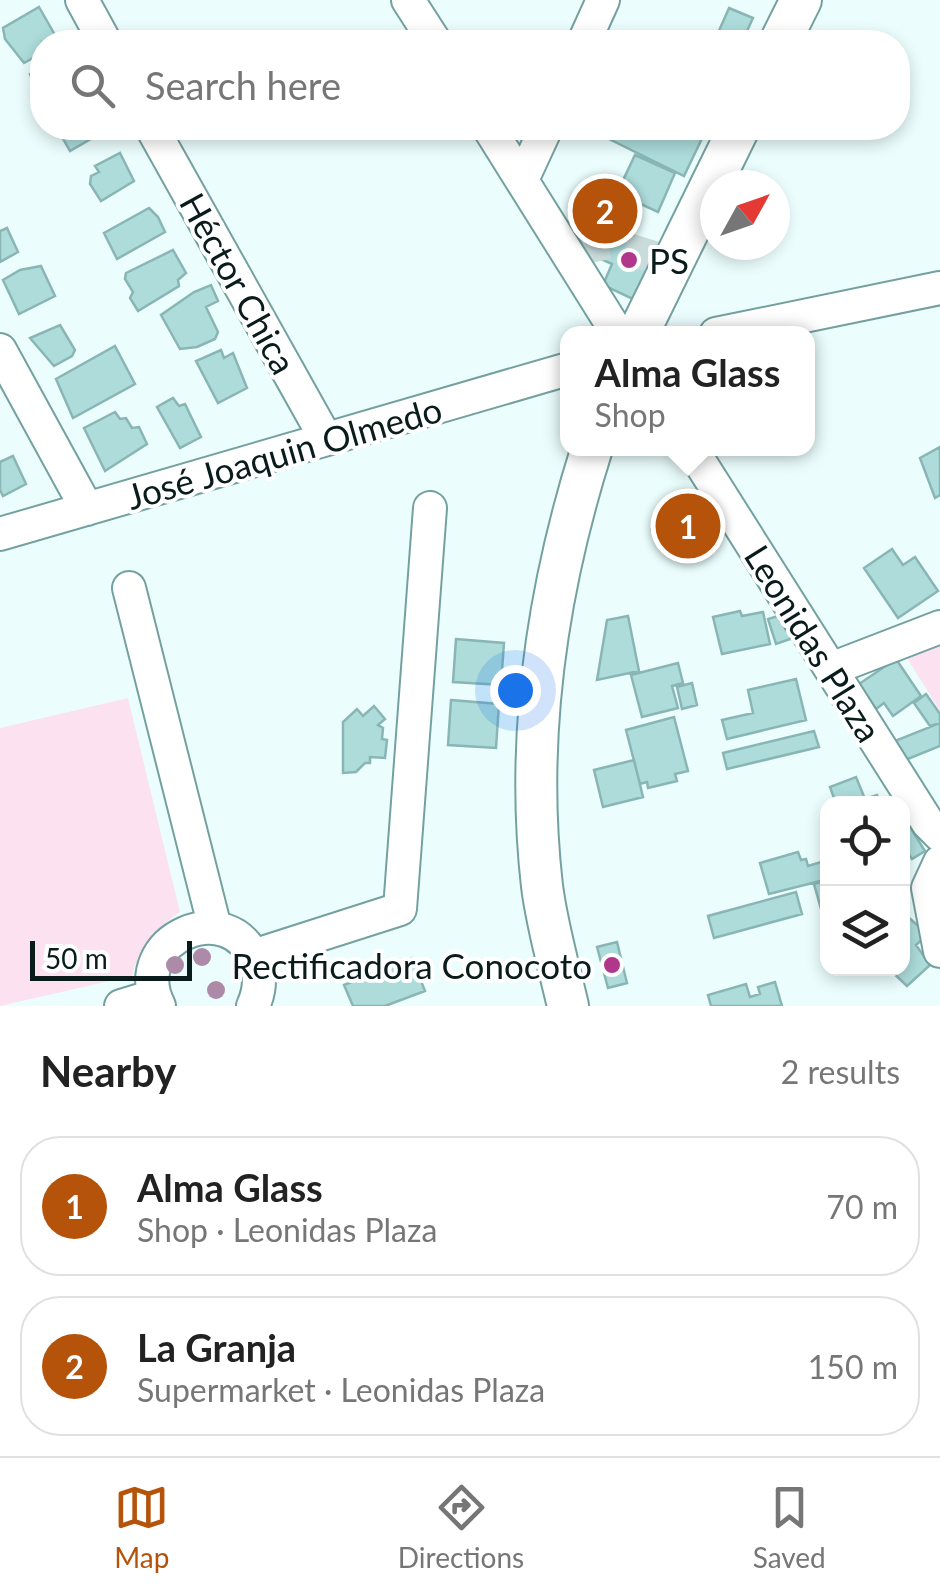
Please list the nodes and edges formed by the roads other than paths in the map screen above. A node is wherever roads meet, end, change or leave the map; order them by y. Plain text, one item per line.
1 (82, 0) edge
2 (408, 0) edge
3 (603, 0) edge
4 (801, 0) edge
5 (98, 30) edge
6 (427, 30) edge
7 (589, 30) edge
8 (786, 30) edge
9 (159, 140) edge
10 (497, 140) edge
11 (540, 140) edge
12 (732, 140) edge
13 (522, 180) junction
14 (940, 288) edge
15 (614, 326) edge
16 (641, 326) edge
17 (755, 326) edge
18 (0, 350) edge
19 (560, 371) edge
20 (326, 440) junction
21 (590, 456) edge
22 (696, 456) edge
23 (430, 508) dead end
24 (87, 509) junction
25 (0, 534) edge
26 (129, 588) dead end
27 (940, 626) edge
28 (831, 669) junction
29 (940, 835) edge
30 (940, 862) edge
31 (215, 928) junction
32 (940, 950) edge
33 (253, 956) junction
34 (157, 1001) edge
35 (121, 1006) edge
36 (252, 1006) edge
37 (568, 1006) edge

1 - 5 street
2 - 6 street
3 - 7 street
4 - 8 main road
9 - 20 street, Héctor Chica
10 - 13 street
11 - 13 street
12 - 16 main road
13 - 15 street
14 - 17 street
18 - 24 street
19 - 20 street, José Joaquin Olmedo
20 - 24 street, José Joaquin Olmedo
21 - 37 main road
22 - 28 street, Leonidas Plaza
23 - 33 street
24 - 25 street, José Joaquin Olmedo
26 - 31 street
27 - 28 street
28 - 29 street, Leonidas Plaza
30 - 32 street
31 - 33 street
31 - 34 street
33 - 36 street
34 - 35 street

